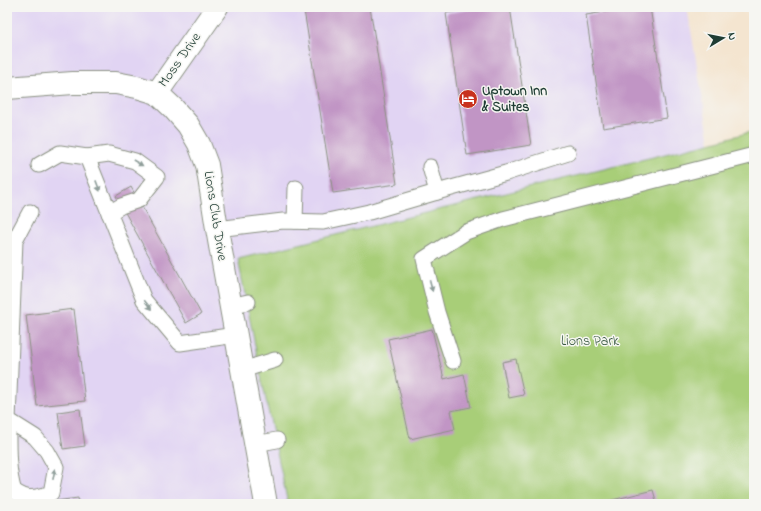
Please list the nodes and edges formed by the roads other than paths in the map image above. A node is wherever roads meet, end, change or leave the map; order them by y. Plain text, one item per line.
1 (217, 7) edge
2 (7, 88) edge
3 (157, 93) junction
4 (568, 153) dead end
5 (754, 154) edge
6 (87, 158) junction
7 (39, 165) dead end
8 (430, 167) dead end
9 (296, 188) dead end
10 (437, 192) junction
11 (30, 212) dead end
12 (109, 213) junction
13 (295, 221) junction
14 (217, 229) junction
15 (11, 239) edge
16 (236, 335) junction
17 (275, 360) dead end
18 (453, 361) dead end
19 (242, 370) junction
20 (7, 421) edge
21 (277, 440) dead end
22 (255, 444) junction
23 (10, 489) edge
24 (266, 504) edge

1 - 3 street, Moss Drive
2 - 3 street, Lions Club Drive
3 - 14 street, Lions Club Drive
4 - 10 lane
5 -> 18 lane
6 - 7 lane
6 -> 12 lane
6 -> 12 lane
8 - 10 lane
9 - 13 lane
10 - 13 lane
11 - 15 lane
12 -> 16 lane
13 - 14 lane
14 - 16 street, Lions Club Drive
15 - 20 lane
16 - 19 street, Lions Club Drive
17 - 19 lane
19 - 22 street, Lions Club Drive
20 - 23 lane
23 -> 20 lane
21 - 22 lane
22 - 24 street, Lions Club Drive

